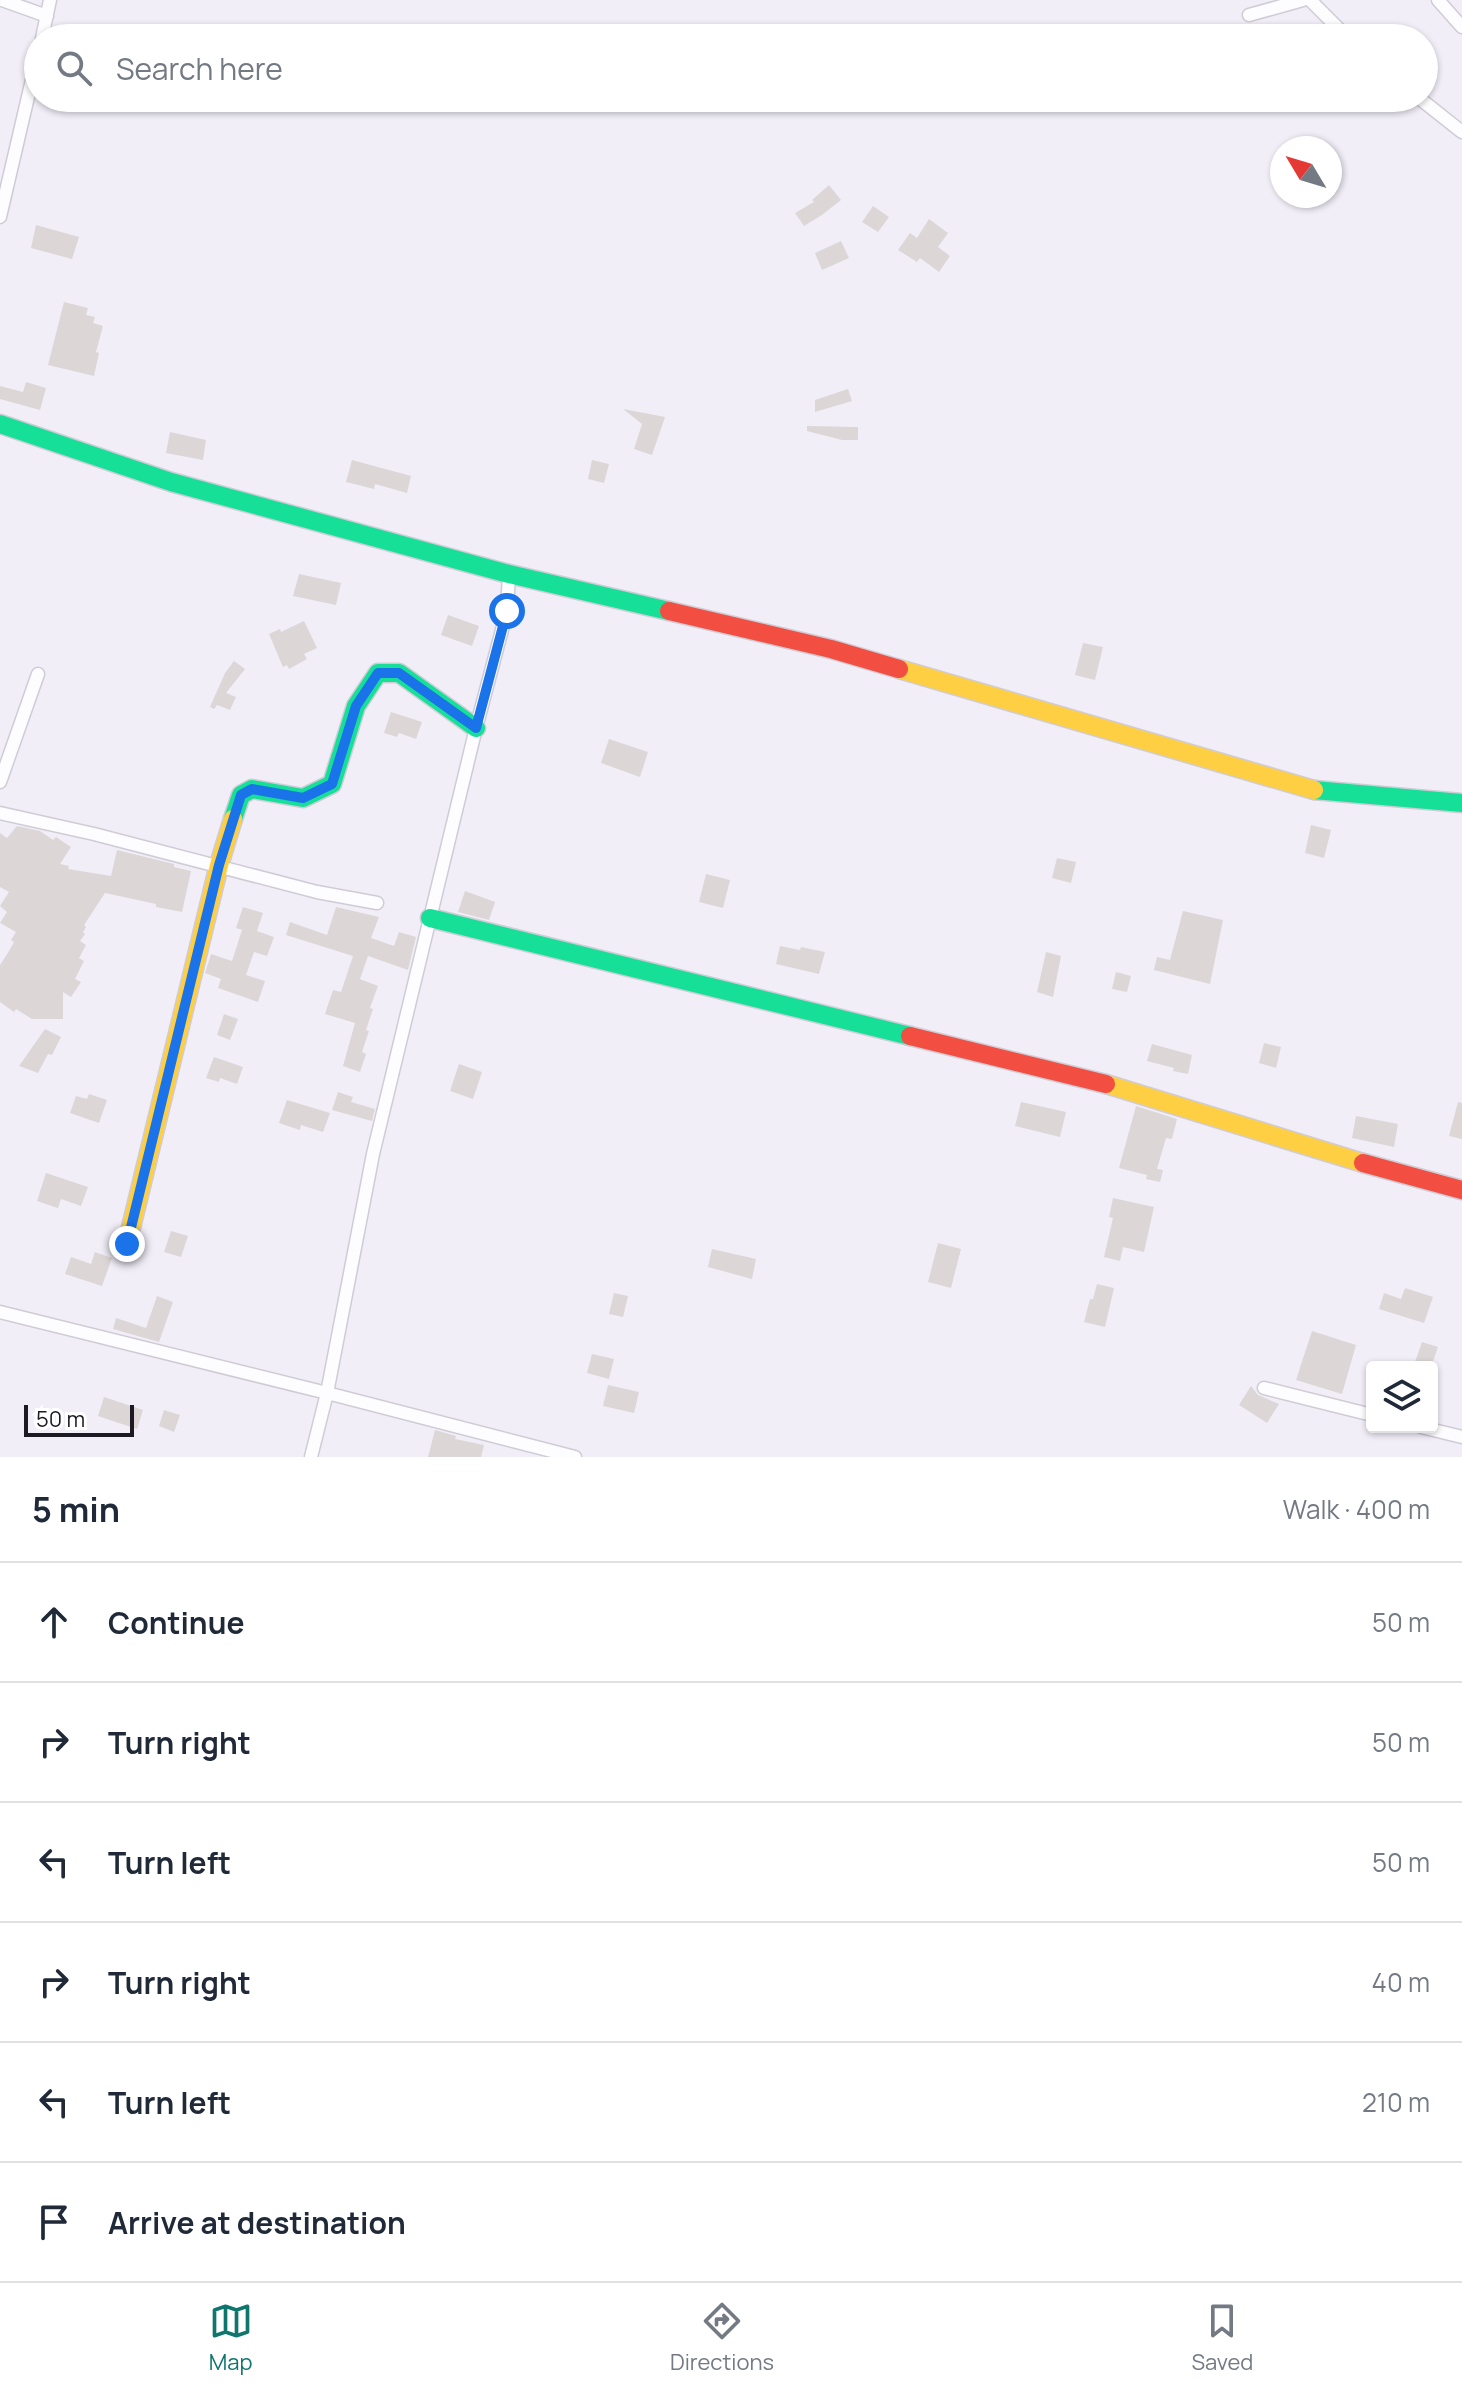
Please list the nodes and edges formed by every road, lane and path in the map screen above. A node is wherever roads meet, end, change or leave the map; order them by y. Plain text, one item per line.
1 (2, 0) edge
2 (50, 0) edge
3 (1303, 0) edge
4 (1310, 0) edge
5 (1438, 0) edge
6 (1249, 15) dead end
7 (47, 16) junction
8 (45, 24) edge
9 (1334, 24) edge
10 (1462, 27) edge
11 (24, 112) edge
12 (1437, 112) edge
13 (1462, 132) edge
14 (0, 217) edge
15 (0, 424) edge
16 (509, 574) junction
17 (38, 674) dead end
18 (476, 728) junction
19 (0, 782) edge
20 (1462, 803) edge
21 (0, 813) edge
22 (219, 865) junction
23 (377, 903) dead end
24 (430, 918) junction
25 (1462, 1190) edge
26 (127, 1244) dead end
27 (0, 1312) edge
28 (1264, 1388) dead end
29 (327, 1393) junction
30 (1366, 1414) edge
31 (1438, 1431) edge
32 (1462, 1437) edge
33 (538, 1452) edge
34 (311, 1457) edge
35 (575, 1457) edge

1 - 7 street
2 - 7 street
3 - 6 street
4 - 9 street
5 - 10 street
7 - 8 street
11 - 14 street
12 - 13 street
15 - 16 street
16 - 18 street
16 - 20 street
17 - 19 street
18 - 22 street
18 - 24 street
21 - 22 street
22 - 23 street
22 - 26 street
24 - 25 street
24 - 29 street
27 - 29 street
28 - 30 street
29 - 33 street
29 - 34 street
31 - 32 street
33 - 35 street

